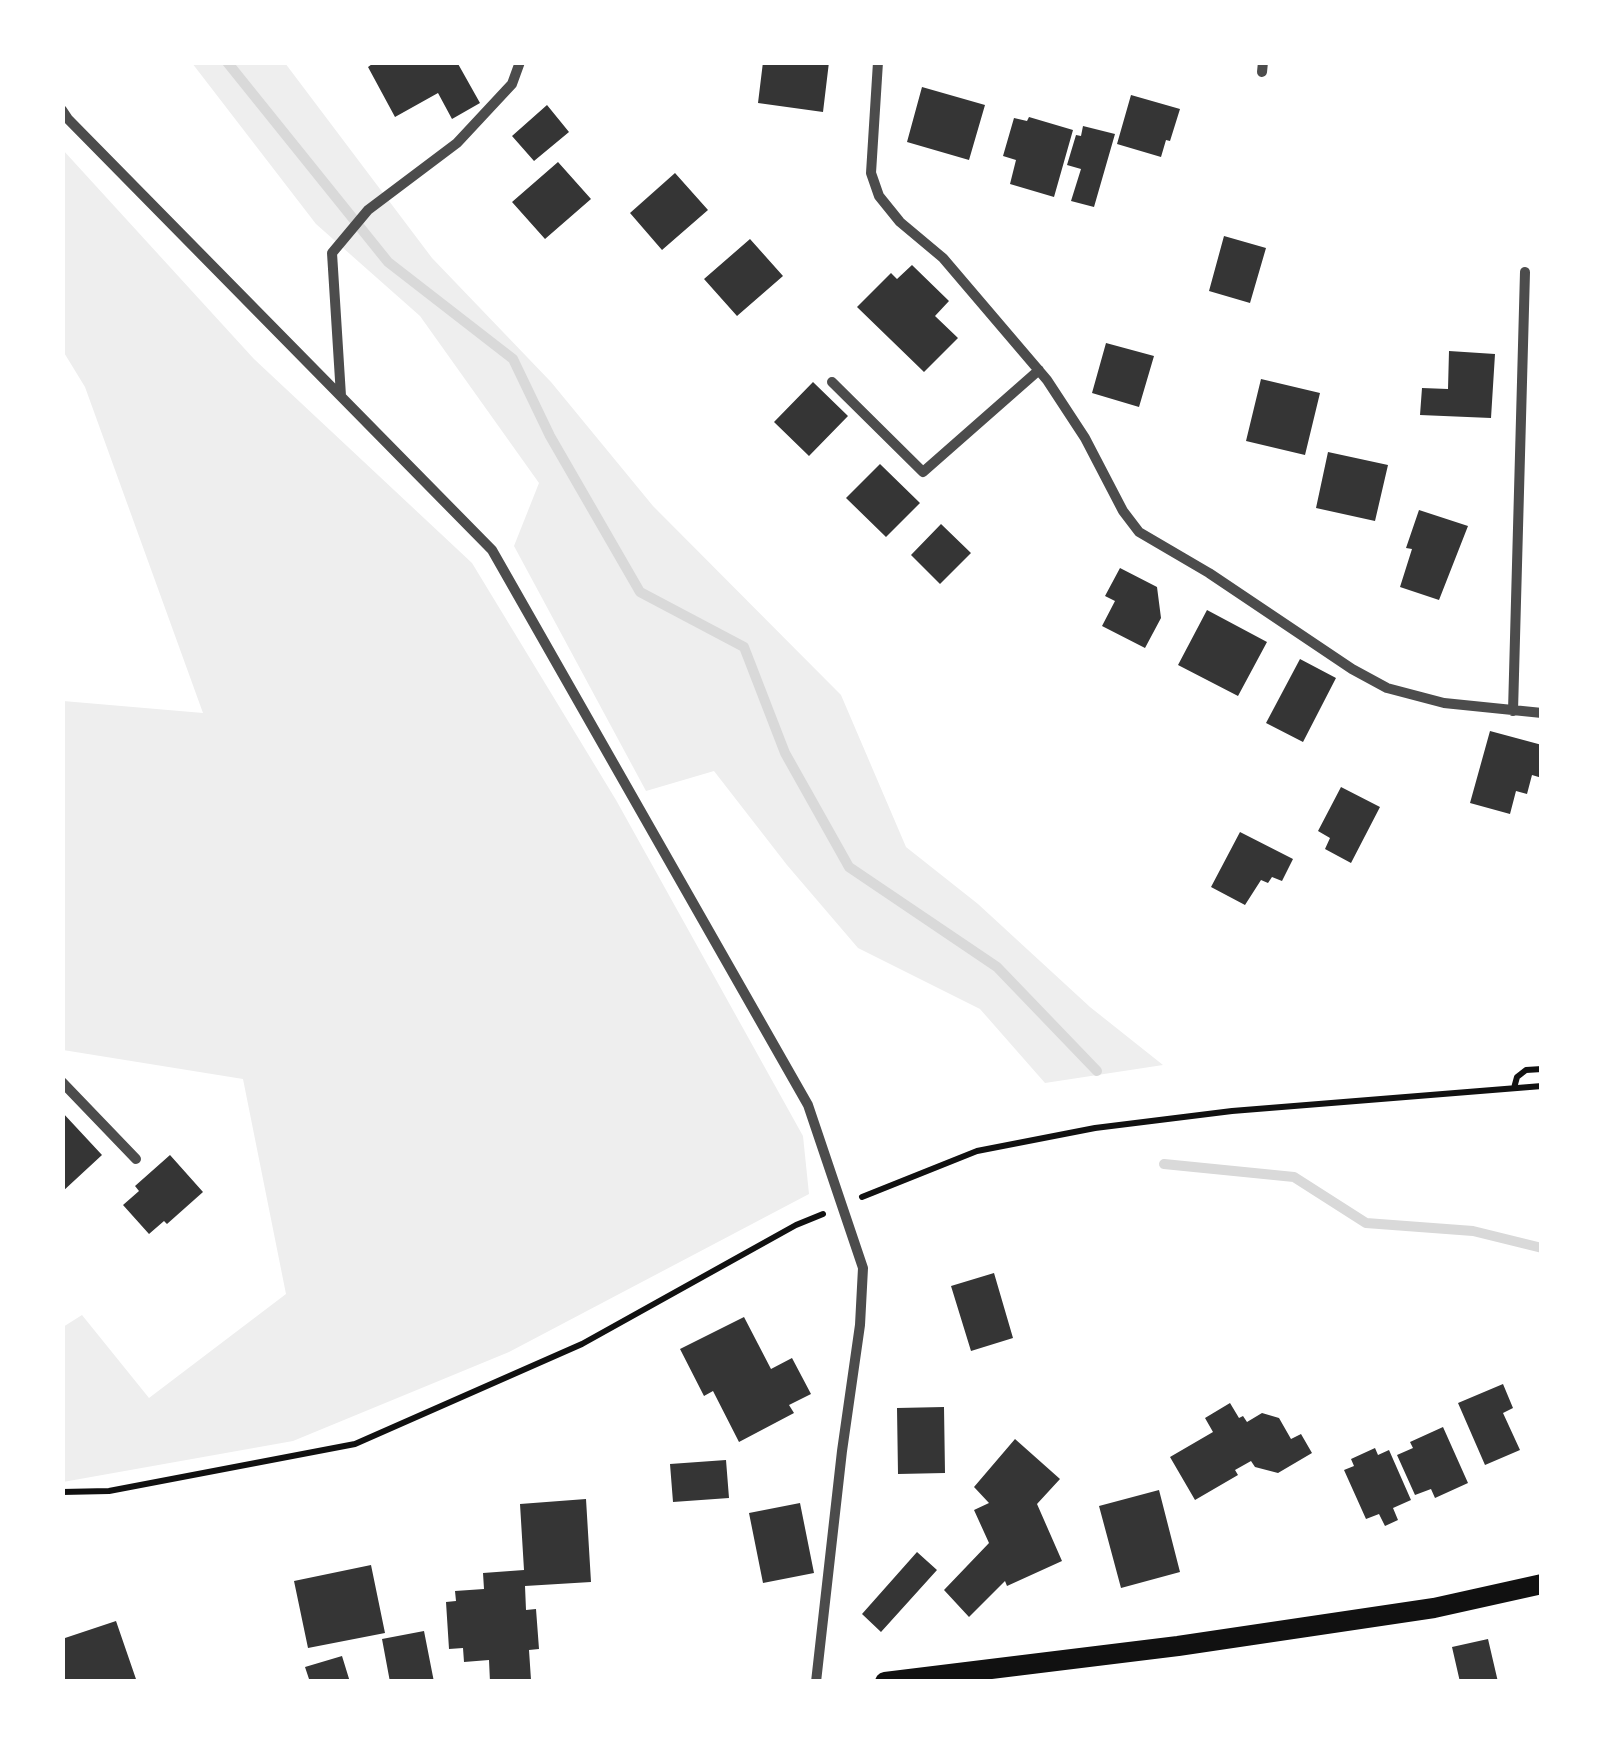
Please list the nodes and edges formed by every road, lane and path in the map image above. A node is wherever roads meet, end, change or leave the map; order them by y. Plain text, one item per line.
1 (520, 62) edge
2 (878, 62) edge
3 (62, 110) edge
4 (1525, 272) dead end
5 (1039, 370) junction
6 (832, 382) dead end
7 (341, 396) junction
8 (1513, 711) junction
9 (1542, 713) edge
10 (1542, 1070) edge
11 (62, 1082) edge
12 (1542, 1086) edge
13 (1514, 1088) junction
14 (136, 1159) dead end
15 (898, 1182) dead end
16 (796, 1225) dead end
17 (62, 1492) edge
18 (1542, 1584) edge
19 (816, 1682) edge
20 (885, 1682) edge

1 - 7 street
2 - 5 street
3 - 7 street
4 - 8 street
5 - 6 street
5 - 8 street
7 - 19 street
8 - 9 street
10 - 13 path
11 - 14 street
12 - 13 path
13 - 15 path
16 - 17 path
18 - 20 main road

